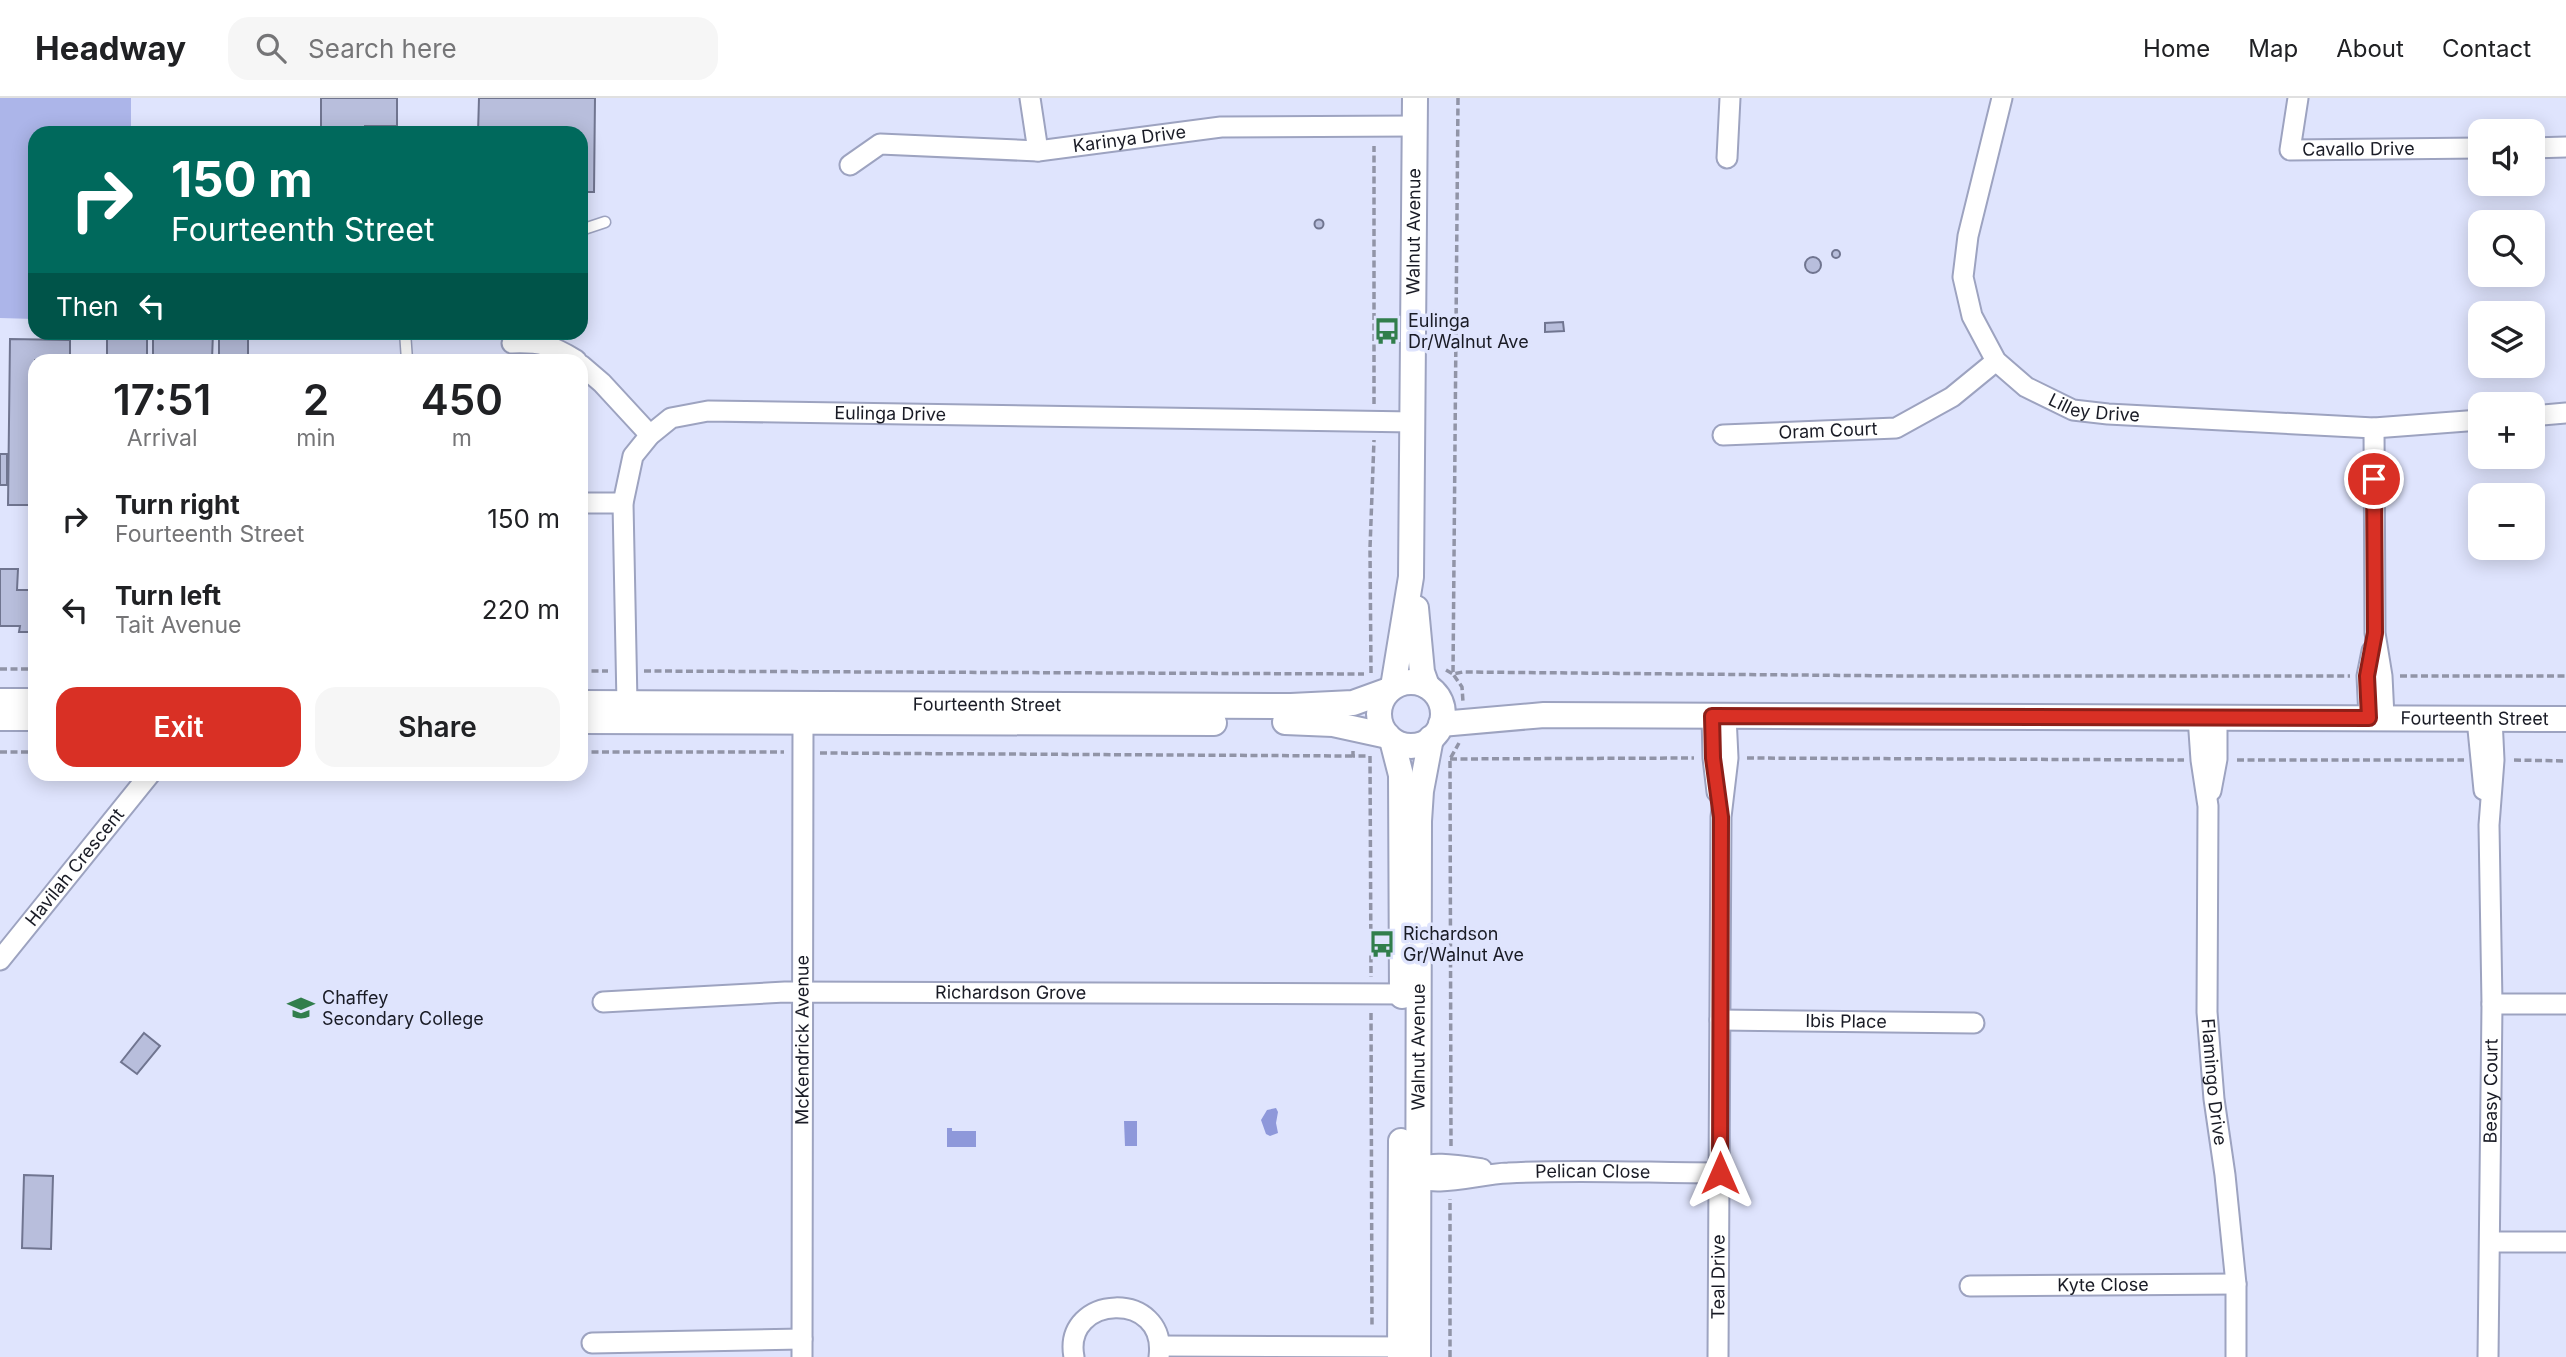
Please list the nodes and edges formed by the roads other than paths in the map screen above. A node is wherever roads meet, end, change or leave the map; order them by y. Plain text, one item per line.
1 (1030, 98) edge
2 (1415, 98) edge
3 (1730, 98) edge
4 (2002, 98) edge
5 (2298, 98) edge
6 (1414, 125) junction
7 (2566, 147) edge
8 (2468, 148) edge
9 (2545, 148) edge
10 (1038, 151) junction
11 (1727, 158) dead end
12 (850, 165) dead end
13 (605, 222) dead end
14 (588, 228) edge
15 (512, 343) dead end
16 (566, 354) edge
17 (1996, 361) junction
18 (588, 371) edge
19 (2566, 414) edge
20 (2545, 415) edge
21 (2468, 420) edge
22 (1413, 422) junction
23 (2374, 428) junction
24 (650, 435) junction
25 (1723, 435) dead end
26 (588, 503) edge
27 (623, 503) junction
28 (1411, 577) junction
29 (1384, 684) junction
30 (0, 701) edge
31 (28, 701) edge
32 (588, 703) edge
33 (627, 704) junction
34 (1444, 713) junction
35 (1353, 715) junction
36 (1719, 716) junction
37 (2208, 717) junction
38 (0, 718) edge
39 (28, 718) edge
40 (2376, 718) junction
41 (2484, 719) junction
42 (2566, 719) edge
43 (588, 721) edge
44 (803, 722) junction
45 (1390, 738) junction
46 (143, 781) edge
47 (0, 960) edge
48 (803, 992) junction
49 (1410, 994) junction
50 (603, 1002) dead end
51 (2492, 1004) junction
52 (2566, 1004) edge
53 (1720, 1020) junction
54 (1974, 1023) dead end
55 (1412, 1172) junction
56 (1720, 1173) junction
57 (2490, 1242) junction
58 (2566, 1242) edge
59 (2236, 1284) junction
60 (1970, 1286) dead end
61 (592, 1343) dead end
62 (802, 1348) edge
63 (1160, 1352) edge
64 (1409, 1352) edge
65 (1074, 1357) edge
66 (1718, 1357) edge
67 (2236, 1357) edge
68 (2488, 1357) edge

1 - 10 street
2 - 6 street, Walnut Avenue
3 - 11 street
4 - 17 street, Lilley Drive
5 - 8 street, Cavallo Drive
6 - 10 street, Karinya Drive
6 - 22 street, Walnut Avenue
7 - 9 street
10 - 12 street, Karinya Drive
13 - 14 lane
15 - 16 street
17 - 23 street, Lilley Drive
17 - 25 street, Oram Court
18 - 24 street
19 - 20 street
21 - 23 street, Lilley Drive
22 - 24 street, Eulinga Drive
22 - 28 street, Walnut Avenue
23 - 40 street
24 - 27 street, Eulinga Drive
26 - 27 street
27 - 33 street, Eulinga Drive
28 - 29 street, Walnut Avenue
28 - 34 street, Walnut Avenue
29 - 34 street
29 - 35 street, Fourteenth Street
29 - 45 street
30 - 31 street
32 - 33 street, Fourteenth Street
33 - 35 street, Fourteenth Street
34 - 36 street, Fourteenth Street
34 - 45 street
34 - 49 street, Walnut Avenue
35 - 44 street, Fourteenth Street
35 - 45 street, Fourteenth Street
36 - 37 street, Fourteenth Street
36 - 53 street, Teal Drive
37 - 40 street, Fourteenth Street
37 - 59 street, Flamingo Drive
38 - 39 street
40 - 41 street, Fourteenth Street
41 - 42 street, Fourteenth Street
41 - 51 street, Beasy Court
43 - 44 street, Fourteenth Street
44 - 48 street, McKendrick Avenue
45 - 49 street, Walnut Avenue
46 - 47 street, Havilah Crescent
48 - 49 street, Richardson Grove
48 - 50 street, Richardson Grove
48 - 62 street, McKendrick Avenue
49 - 55 street, Walnut Avenue
51 - 52 street
51 - 57 street, Beasy Court
53 - 54 street, Ibis Place
53 - 56 street, Teal Drive
55 - 56 street, Pelican Close
55 - 64 street, Walnut Avenue
56 - 66 street, Teal Drive
57 - 58 street
57 - 68 street, Beasy Court
59 - 60 street, Kyte Close
59 - 67 street, Flamingo Drive
61 - 62 street
63 - 64 street
63 - 65 street

